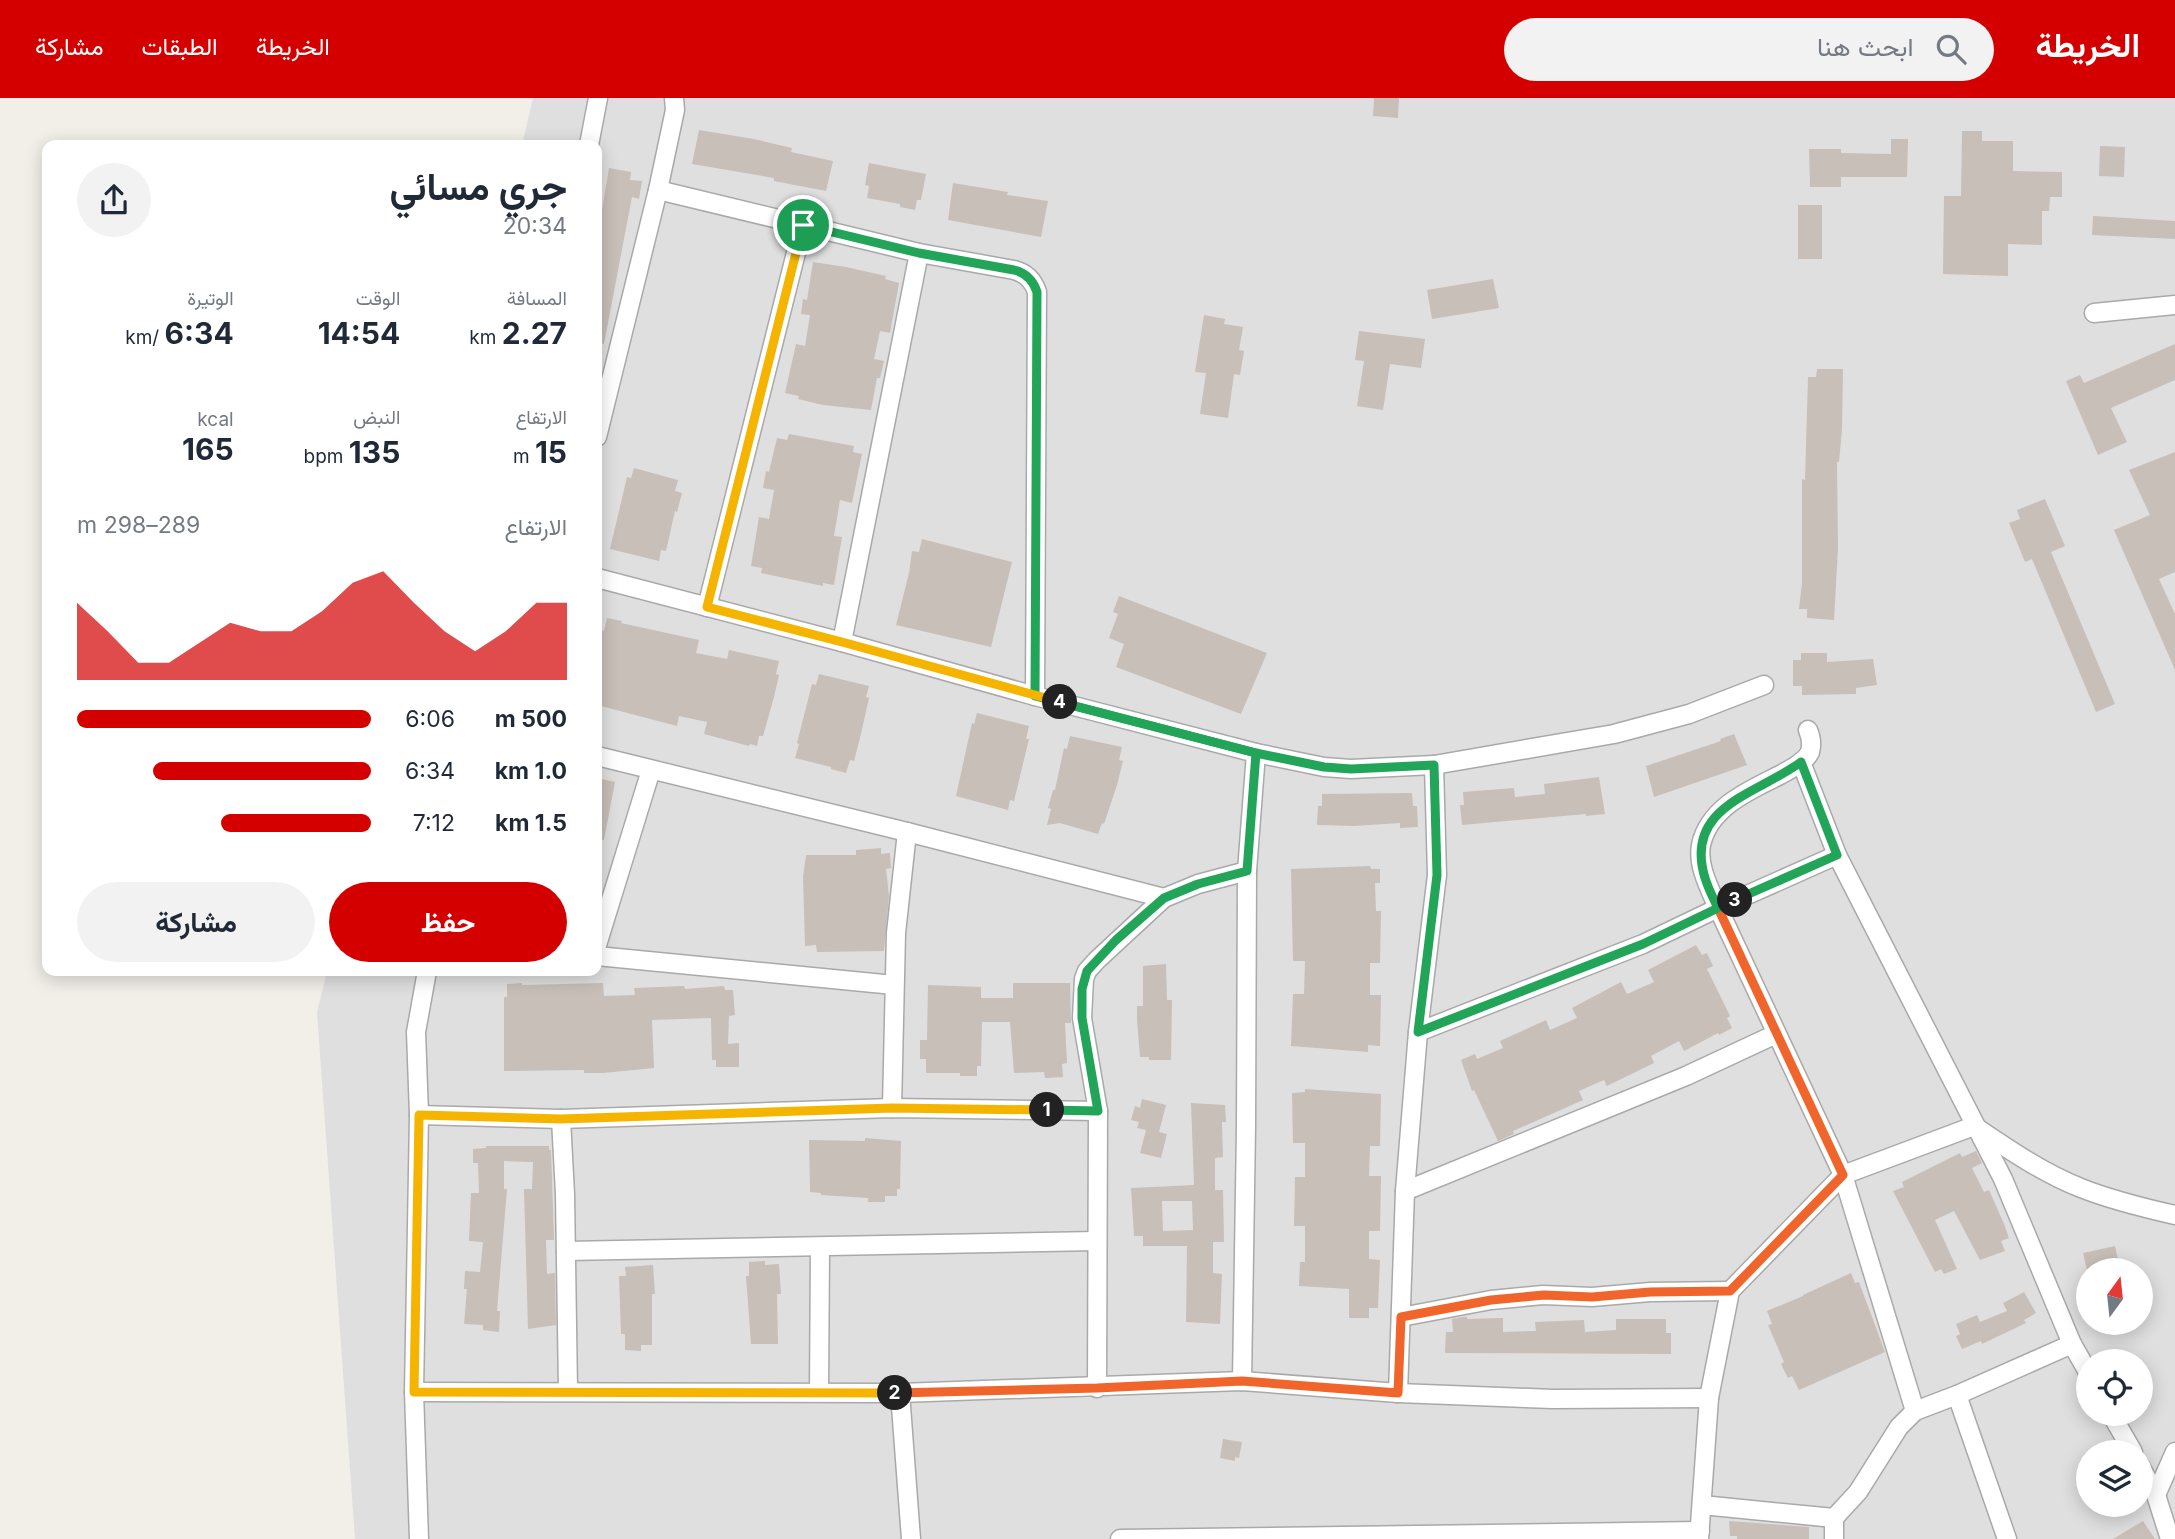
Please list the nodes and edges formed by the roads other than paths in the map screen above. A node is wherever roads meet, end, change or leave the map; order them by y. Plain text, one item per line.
1 (598, 98) edge
2 (674, 98) edge
3 (590, 140) edge
4 (658, 190) junction
5 (803, 225) junction
6 (919, 253) junction
7 (2175, 305) edge
8 (2094, 313) dead end
9 (602, 417) edge
10 (602, 579) edge
11 (707, 607) junction
12 (842, 642) junction
13 (1764, 685) dead end
14 (1035, 696) junction
15 (1808, 730) dead end
16 (1256, 753) junction
17 (602, 757) edge
18 (1801, 762) junction
19 (1434, 765) junction
20 (651, 770) junction
21 (907, 832) junction
22 (1837, 855) junction
23 (1247, 871) junction
24 (1164, 898) junction
25 (1718, 908) junction
26 (602, 929) edge
27 (602, 956) edge
28 (426, 976) edge
29 (894, 985) junction
30 (1418, 1032) junction
31 (1776, 1034) junction
32 (892, 1108) junction
33 (1098, 1111) junction
34 (419, 1115) junction
35 (561, 1119) junction
36 (1974, 1126) junction
37 (1843, 1175) junction
38 (1405, 1191) junction
39 (2175, 1215) edge
40 (1097, 1241) junction
41 (820, 1247) junction
42 (566, 1251) junction
43 (1730, 1291) junction
44 (1401, 1317) junction
45 (2072, 1344) junction
46 (2076, 1351) edge
47 (1242, 1381) junction
48 (1097, 1388) junction
49 (568, 1391) junction
50 (414, 1392) junction
51 (819, 1392) junction
52 (900, 1393) junction
53 (1398, 1393) junction
54 (1957, 1395) junction
55 (1709, 1398) junction
56 (1915, 1411) junction
57 (2175, 1452) edge
58 (2153, 1490) edge
59 (2156, 1495) junction
60 (1702, 1505) junction
61 (1834, 1518) junction
62 (1699, 1535) edge
63 (1200, 1538) edge
64 (419, 1539) edge
65 (911, 1539) edge
66 (1120, 1539) edge
67 (1833, 1539) edge
68 (2007, 1539) edge
69 (2170, 1539) edge

1 - 3 street
2 - 4 street
4 - 5 street
4 - 9 street
5 - 6 street
5 - 11 street
6 - 12 street
6 - 14 street
7 - 8 street
10 - 11 street
11 - 12 street
12 - 14 street
13 - 19 street
14 - 16 street
15 - 18 street
16 - 19 street
16 - 23 street
17 - 20 street
18 - 22 street
18 - 25 street
19 - 30 street
20 - 21 street
20 - 26 street
21 - 24 street
21 - 29 street
22 - 25 street
22 - 36 street
23 - 24 street
23 - 47 street
24 - 33 street
25 - 30 street
25 - 31 street
27 - 29 street
28 - 34 street
29 - 32 street
30 - 38 street
31 - 37 street
31 - 38 street
32 - 33 street
32 - 35 street
33 - 40 street
34 - 35 street
34 - 50 street
35 - 42 street
36 - 37 street
36 - 39 street
36 - 45 street
37 - 43 street
37 - 56 street
38 - 44 street
40 - 41 street
40 - 48 street
41 - 42 street
41 - 51 street
42 - 49 street
43 - 44 street
43 - 55 street
44 - 53 street
45 - 46 street
45 - 54 street
47 - 48 street
47 - 53 street
48 - 52 street
49 - 50 street
49 - 51 street
50 - 64 street
51 - 52 street
52 - 65 street
53 - 55 street
54 - 56 street
54 - 68 street
55 - 60 street
56 - 61 street
57 - 59 street
58 - 59 street
59 - 69 street
60 - 61 street
60 - 62 street
61 - 67 street
62 - 63 street
63 - 66 street

